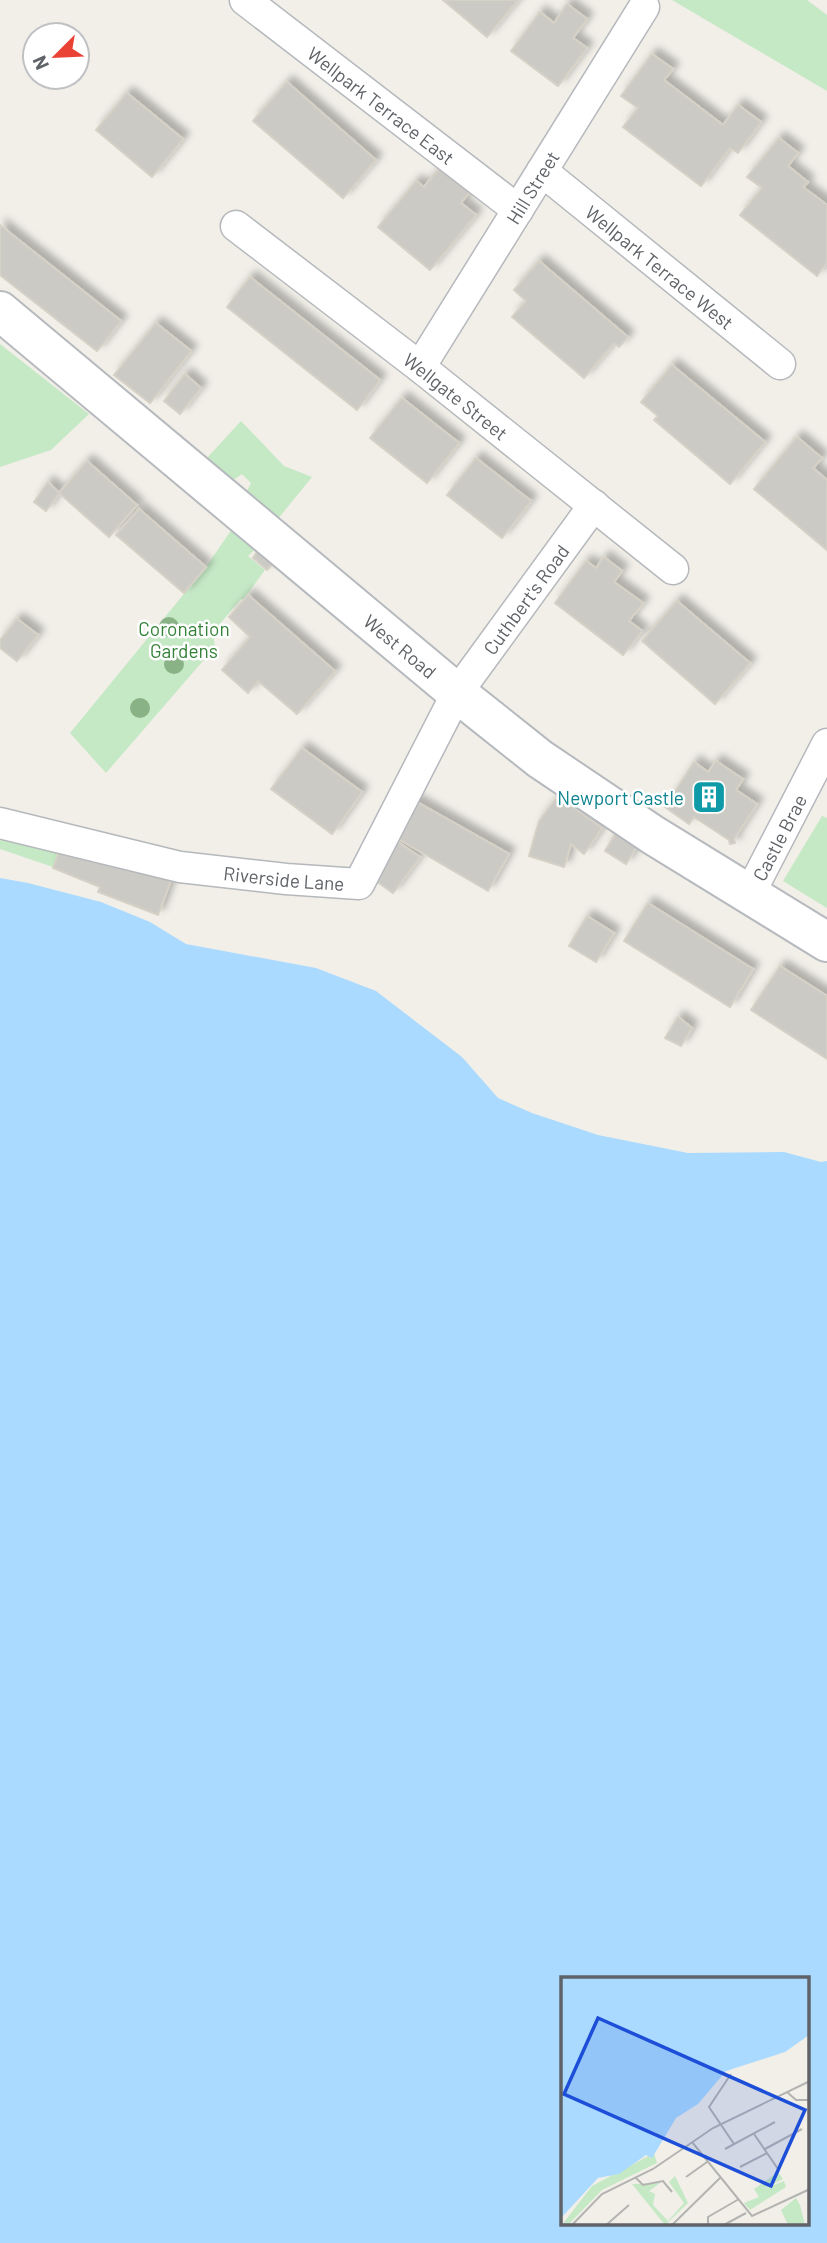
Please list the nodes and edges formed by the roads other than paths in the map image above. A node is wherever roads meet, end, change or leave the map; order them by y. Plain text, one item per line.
1 (245, 0) edge
2 (644, 7) dead end
3 (542, 171) junction
4 (518, 210) junction
5 (236, 226) dead end
6 (0, 311) edge
7 (780, 363) dead end
8 (420, 367) junction
9 (594, 505) junction
10 (673, 569) dead end
11 (457, 693) junction
12 (827, 744) edge
13 (0, 823) edge
14 (749, 895) junction
15 (827, 942) edge

1 - 4 street, Wellpark Terrace East
2 - 3 street, Hill Street
3 - 4 street, Hill Street
3 - 7 street, Wellpark Terrace West
4 - 8 street, Hill Street
5 - 8 street, Wellgate Street
6 - 11 main road, West Road
8 - 9 street, Wellgate Street
9 - 10 street, Wellgate Street
9 - 11 street, Cuthbert's Road
11 - 13 street, Riverside Lane
11 - 14 main road, West Road
12 - 14 street, Castle Brae
14 - 15 main road, West Road

